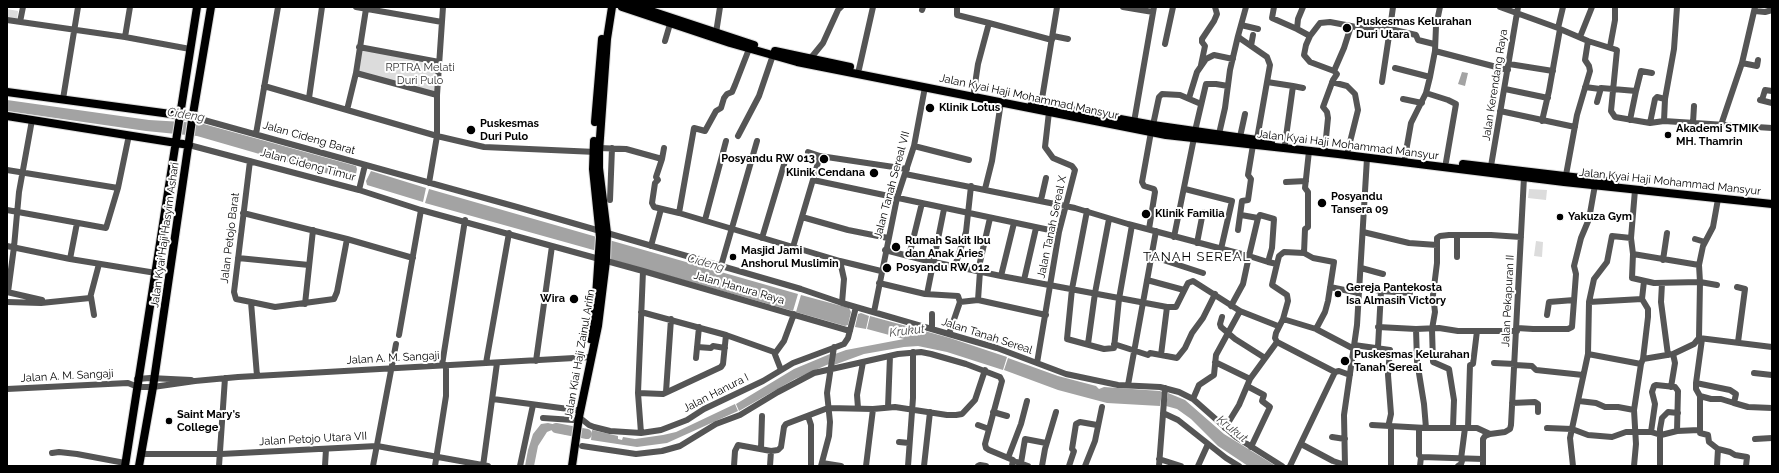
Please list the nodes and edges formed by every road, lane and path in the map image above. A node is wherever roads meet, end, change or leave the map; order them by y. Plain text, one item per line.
1 (23, 7) edge
2 (78, 7) edge
3 (130, 7) edge
4 (197, 7) edge
5 (211, 7) edge
6 (278, 7) edge
7 (322, 7) edge
8 (356, 7) edge
9 (443, 7) edge
10 (606, 7) edge
11 (612, 7) edge
12 (622, 7) edge
13 (639, 7) edge
14 (720, 7) edge
15 (841, 7) edge
16 (873, 7) edge
17 (957, 7) edge
18 (1057, 7) edge
19 (1123, 7) edge
20 (1173, 7) edge
21 (1216, 7) edge
22 (1246, 7) edge
23 (1274, 7) edge
24 (1303, 7) edge
25 (1392, 7) edge
26 (1440, 7) edge
27 (1500, 7) edge
28 (1563, 7) edge
29 (1592, 7) edge
30 (1615, 7) edge
31 (1677, 7) edge
32 (366, 9) junction
33 (1755, 9) edge
34 (1153, 10) edge
35 (1517, 10) edge
36 (1772, 10) edge
37 (7, 20) edge
38 (20, 22) junction
39 (442, 22) junction
40 (670, 24) junction
41 (989, 24) junction
42 (1241, 25) junction
43 (1351, 26) junction
44 (1390, 28) junction
45 (74, 29) junction
46 (1258, 29) dead end
47 (1297, 29) junction
48 (1559, 29) junction
49 (1253, 35) dead end
50 (715, 36) junction
51 (1238, 36) junction
52 (1310, 36) junction
53 (125, 37) junction
54 (1580, 37) junction
55 (605, 38) junction
56 (1053, 38) junction
57 (1068, 39) dead end
58 (730, 40) junction
59 (665, 41) dead end
60 (1588, 41) junction
61 (1165, 44) dead end
62 (1434, 44) junction
63 (1251, 46) junction
64 (359, 47) junction
65 (1610, 47) junction
66 (190, 49) junction
67 (749, 49) junction
68 (1435, 51) junction
69 (773, 55) junction
70 (810, 59) junction
71 (1233, 59) junction
72 (1758, 60) dead end
73 (439, 62) junction
74 (1742, 63) junction
75 (1508, 67) junction
76 (840, 68) junction
77 (1201, 68) junction
78 (1395, 68) dead end
79 (859, 69) junction
80 (1334, 71) junction
81 (1553, 71) junction
82 (356, 73) junction
83 (1652, 73) dead end
84 (1430, 77) junction
85 (1267, 82) junction
86 (1332, 82) junction
87 (1382, 82) dead end
88 (926, 84) junction
89 (264, 86) junction
90 (1228, 86) junction
91 (1293, 86) junction
92 (1303, 88) dead end
93 (1585, 88) junction
94 (1613, 88) junction
95 (1600, 89) junction
96 (1505, 90) junction
97 (974, 91) junction
98 (1636, 91) junction
99 (1772, 91) edge
100 (7, 92) edge
101 (1426, 93) junction
102 (437, 95) junction
103 (309, 98) junction
104 (1189, 98) junction
105 (1548, 98) junction
106 (63, 99) junction
107 (1403, 99) dead end
108 (1665, 99) junction
109 (1002, 102) junction
110 (1598, 102) dead end
111 (1772, 102) edge
112 (1422, 103) junction
113 (1201, 104) junction
114 (1694, 106) dead end
115 (1041, 107) junction
116 (1050, 109) junction
117 (348, 110) junction
118 (1500, 111) junction
119 (1245, 114) dead end
120 (7, 116) edge
121 (180, 116) junction
122 (192, 119) junction
123 (32, 120) junction
124 (1630, 120) junction
125 (1542, 121) junction
126 (1664, 121) junction
127 (1134, 122) junction
128 (1650, 122) junction
129 (1693, 123) junction
130 (1721, 125) junction
131 (1575, 127) junction
132 (1772, 128) edge
133 (1152, 129) junction
134 (256, 131) junction
135 (1195, 134) junction
136 (1219, 134) junction
137 (129, 135) junction
138 (437, 136) junction
139 (738, 136) dead end
140 (1240, 137) junction
141 (726, 141) dead end
142 (757, 141) dead end
143 (176, 142) junction
144 (189, 143) junction
145 (1255, 143) junction
146 (1285, 144) junction
147 (914, 146) junction
148 (612, 148) junction
149 (664, 148) dead end
150 (1324, 148) junction
151 (1348, 150) junction
152 (597, 151) junction
153 (1309, 151) junction
154 (808, 152) dead end
155 (1367, 155) junction
156 (820, 156) junction
157 (1405, 157) junction
158 (786, 158) dead end
159 (662, 159) junction
160 (969, 160) dead end
161 (250, 161) junction
162 (1441, 163) junction
163 (364, 167) junction
164 (1491, 169) junction
165 (7, 170) edge
166 (906, 171) junction
167 (23, 172) junction
168 (1524, 174) junction
169 (1560, 177) junction
170 (1046, 178) dead end
171 (813, 180) junction
172 (1306, 181) junction
173 (1286, 182) dead end
174 (429, 183) junction
175 (1595, 185) junction
176 (360, 186) junction
177 (971, 186) junction
178 (118, 188) junction
179 (985, 189) junction
180 (1185, 189) junction
181 (1635, 190) junction
182 (1705, 195) junction
183 (1719, 196) junction
184 (607, 197) junction
185 (897, 198) junction
186 (1772, 198) edge
187 (1750, 199) junction
188 (1041, 200) junction
189 (922, 203) junction
190 (1772, 204) edge
191 (1065, 205) junction
192 (944, 208) junction
193 (661, 209) junction
194 (7, 210) edge
195 (421, 210) junction
196 (1087, 211) junction
197 (18, 212) junction
198 (1203, 212) dead end
199 (243, 213) junction
200 (679, 213) junction
201 (968, 214) junction
202 (1241, 215) junction
203 (802, 216) junction
204 (990, 218) junction
205 (1258, 218) junction
206 (1110, 219) junction
207 (465, 220) junction
208 (705, 220) junction
209 (77, 223) junction
210 (1014, 223) junction
211 (1132, 225) junction
212 (731, 228) junction
213 (1036, 228) junction
214 (1149, 229) junction
215 (313, 230) junction
216 (1238, 230) dead end
217 (1156, 231) junction
218 (1059, 232) junction
219 (1363, 232) junction
220 (509, 233) junction
221 (1667, 233) dead end
222 (603, 235) junction
223 (1174, 236) junction
224 (1457, 236) junction
225 (1521, 237) junction
226 (347, 238) junction
227 (762, 238) junction
228 (888, 238) junction
229 (1631, 238) junction
230 (1695, 239) dead end
231 (1705, 242) junction
232 (1198, 243) junction
233 (1437, 245) junction
234 (7, 246) edge
235 (552, 246) junction
236 (651, 246) junction
237 (14, 247) junction
238 (792, 247) junction
239 (1221, 249) junction
240 (885, 250) junction
241 (1304, 253) junction
242 (1633, 254) junction
243 (909, 256) junction
244 (1151, 256) junction
245 (1249, 256) junction
246 (1457, 256) dead end
247 (238, 258) junction
248 (413, 258) junction
249 (70, 259) junction
250 (602, 259) junction
251 (1663, 260) junction
252 (840, 261) junction
253 (932, 261) junction
254 (1268, 262) junction
255 (99, 264) junction
256 (1277, 264) junction
257 (309, 265) junction
258 (1699, 265) junction
259 (721, 266) junction
260 (955, 266) junction
261 (1361, 268) junction
262 (881, 270) junction
263 (643, 271) junction
264 (979, 271) junction
265 (1203, 272) dead end
266 (156, 273) junction
267 (1383, 274) dead end
268 (1000, 276) junction
269 (1024, 280) junction
270 (1147, 280) junction
271 (1644, 281) junction
272 (1700, 282) junction
273 (879, 283) junction
274 (1662, 283) junction
275 (1717, 285) dead end
276 (1050, 286) junction
277 (1737, 286) dead end
278 (1330, 287) junction
279 (1072, 289) junction
280 (1184, 290) junction
281 (1360, 290) junction
282 (1381, 291) junction
283 (7, 292) edge
284 (1095, 293) junction
285 (1410, 293) dead end
286 (927, 294) junction
287 (1214, 294) junction
288 (91, 297) junction
289 (1119, 299) junction
290 (1642, 299) junction
291 (978, 300) junction
292 (1574, 300) junction
293 (7, 302) edge
294 (46, 302) junction
295 (251, 302) junction
296 (960, 302) junction
297 (1589, 302) junction
298 (842, 303) junction
299 (305, 304) junction
300 (1143, 304) junction
301 (1231, 306) junction
302 (1167, 307) junction
303 (856, 309) junction
304 (1240, 311) junction
305 (641, 312) junction
306 (874, 312) junction
307 (794, 314) junction
308 (932, 314) dead end
309 (94, 315) dead end
310 (1046, 315) junction
311 (1547, 315) dead end
312 (1222, 317) dead end
313 (671, 319) junction
314 (1283, 319) junction
315 (1278, 326) junction
316 (699, 327) junction
317 (1378, 327) junction
318 (851, 328) junction
319 (932, 328) junction
320 (1316, 329) junction
321 (1416, 329) junction
322 (1432, 329) junction
323 (1517, 329) junction
324 (1477, 331) junction
325 (1228, 333) junction
326 (949, 334) junction
327 (399, 335) dead end
328 (726, 335) junction
329 (1701, 338) junction
330 (1277, 342) junction
331 (1738, 342) junction
332 (396, 344) dead end
333 (1088, 344) junction
334 (1114, 344) junction
335 (697, 347) junction
336 (834, 347) junction
337 (1354, 347) junction
338 (1378, 347) junction
339 (1772, 347) edge
340 (725, 348) junction
341 (1134, 350) junction
342 (776, 352) junction
343 (913, 352) junction
344 (1588, 354) junction
345 (1671, 354) junction
346 (1161, 355) junction
347 (890, 356) junction
348 (589, 357) junction
349 (696, 358) dead end
350 (1265, 358) junction
351 (536, 360) junction
352 (863, 362) junction
353 (1215, 362) junction
354 (1642, 362) junction
355 (486, 363) junction
356 (497, 363) junction
357 (1037, 363) junction
358 (1494, 363) dead end
359 (1515, 364) junction
360 (444, 365) junction
361 (831, 367) junction
362 (391, 368) junction
363 (781, 370) junction
364 (985, 370) junction
365 (1335, 372) junction
366 (1754, 373) dead end
367 (1350, 375) junction
368 (1583, 375) junction
369 (1772, 375) edge
370 (257, 376) junction
371 (140, 377) junction
372 (154, 378) junction
373 (225, 378) junction
374 (1250, 379) junction
375 (195, 381) junction
376 (128, 383) junction
377 (1696, 383) junction
378 (1128, 385) junction
379 (138, 386) junction
380 (1247, 386) junction
381 (1671, 387) junction
382 (153, 388) junction
383 (7, 389) edge
384 (1165, 390) junction
385 (666, 392) junction
386 (638, 393) junction
387 (1700, 396) junction
388 (493, 399) junction
389 (1192, 399) junction
390 (1027, 401) dead end
391 (1579, 401) junction
392 (1512, 402) junction
393 (1734, 404) junction
394 (533, 405) junction
395 (888, 407) junction
396 (1102, 407) dead end
397 (828, 408) junction
398 (858, 408) junction
399 (1772, 408) edge
400 (873, 409) junction
401 (912, 409) junction
402 (1634, 410) junction
403 (930, 412) junction
404 (993, 412) junction
405 (1056, 412) dead end
406 (1538, 412) dead end
407 (1678, 413) junction
408 (1163, 414) junction
409 (762, 416) dead end
410 (808, 416) junction
411 (1007, 416) dead end
412 (543, 418) dead end
413 (576, 419) junction
414 (1097, 425) junction
415 (1372, 425) dead end
416 (1511, 425) junction
417 (978, 426) dead end
418 (1390, 426) junction
419 (1492, 426) dead end
420 (1453, 427) junction
421 (1225, 428) junction
422 (1419, 428) junction
423 (1426, 428) junction
424 (1467, 428) junction
425 (1547, 428) dead end
426 (989, 429) junction
427 (1572, 430) junction
428 (1700, 430) junction
429 (1677, 431) junction
430 (1636, 432) junction
431 (1651, 432) junction
432 (641, 433) junction
433 (1491, 433) junction
434 (1512, 435) dead end
435 (1661, 435) junction
436 (1332, 437) dead end
437 (1772, 438) edge
438 (1344, 439) junction
439 (1755, 439) dead end
440 (899, 442) dead end
441 (909, 443) junction
442 (1046, 443) junction
443 (576, 444) junction
444 (1208, 444) junction
445 (1301, 444) junction
446 (376, 446) junction
447 (1251, 447) junction
448 (326, 449) junction
449 (761, 449) junction
450 (1718, 449) junction
451 (771, 451) junction
452 (52, 453) dead end
453 (141, 454) junction
454 (221, 454) junction
455 (437, 456) junction
456 (1421, 457) junction
457 (1460, 459) junction
458 (1011, 461) edge
459 (1020, 463) junction
460 (1159, 463) edge
461 (1483, 463) edge
462 (125, 464) edge
463 (821, 465) edge
464 (139, 466) edge
465 (219, 466) edge
466 (325, 466) edge
467 (373, 466) edge
468 (435, 466) edge
469 (485, 466) edge
470 (520, 466) edge
471 (567, 466) edge
472 (572, 466) edge
473 (734, 466) edge
474 (770, 466) edge
475 (811, 466) edge
476 (841, 466) edge
477 (866, 466) edge
478 (908, 466) edge
479 (924, 466) edge
480 (978, 466) edge
481 (986, 466) edge
482 (1028, 466) edge
483 (1042, 466) edge
484 (1069, 466) edge
485 (1085, 466) edge
486 (1181, 466) edge
487 (1198, 466) edge
488 (1240, 466) edge
489 (1282, 466) edge
490 (1290, 466) edge
491 (1346, 466) edge
492 (1391, 466) edge
493 (1420, 466) edge
494 (1458, 466) edge
495 (1573, 466) edge
496 (1634, 466) edge
497 (1660, 466) edge
498 (1717, 466) edge
499 (1746, 466) edge

1 - 38 street
2 - 45 street
3 - 53 street
4 - 66 main road, Jalan Kyai Haji Hasyim Ashari
5 - 122 main road, Jalan Kyai Haji Hasyim Ashari
6 - 89 street
7 - 103 street
8 - 32 street
9 - 39 street
10 - 55 main road, Jalan Kiai Haji Zainul Arifin
11 - 55 main road, Jalan Kiai Haji Zainul Arifin
12 - 40 main road
13 - 50 main road
14 - 50 street
15 - 70 street
16 - 79 street
17 - 41 street
18 - 56 street
19 - 34 street
20 - 61 street
21 - 77 street
22 - 42 street
23 - 47 street
24 - 47 street
25 - 44 street
26 - 62 street
27 - 35 street
28 - 48 street
29 - 54 street
30 - 65 street
31 - 108 street
32 - 39 street
32 - 64 street
33 - 36 street
33 - 74 street
34 - 127 street
35 - 48 street
35 - 75 street, Jalan Kerendang Raya
37 - 38 street
38 - 45 street
39 - 73 street
40 - 50 main road
40 - 59 street
41 - 56 street
41 - 97 street
42 - 46 street
42 - 51 street
43 - 44 street
43 - 52 street
43 - 80 street
44 - 62 street
44 - 87 street
45 - 53 street
45 - 106 street
47 - 52 street
48 - 54 street
48 - 81 street
49 - 63 street
50 - 58 main road
51 - 63 street
51 - 71 street
52 - 80 street
53 - 66 street
54 - 60 street
55 - 152 main road, Jalan Kiai Haji Zainul Arifin
56 - 57 street
56 - 115 street
58 - 67 main road
58 - 70 main road
60 - 65 street
60 - 93 street
62 - 68 street
63 - 85 street
64 - 73 street
64 - 82 street
65 - 94 street
66 - 121 main road, Jalan Kyai Haji Hasyim Ashari
67 - 69 main road
67 - 200 street
68 - 75 street
68 - 84 street
69 - 76 main road
69 - 139 street
70 - 76 main road
71 - 77 street
71 - 90 street
72 - 74 street
73 - 102 street
74 - 130 street
75 - 81 street
75 - 96 street, Jalan Kerendang Raya
76 - 79 main road
76 - 88 main road
77 - 104 street
78 - 84 street
79 - 88 main road
80 - 86 street
81 - 105 street
82 - 102 street
82 - 117 street
83 - 98 street
84 - 101 street
85 - 91 street
85 - 145 street
86 - 150 street
86 - 151 street
88 - 97 main road, Jalan Kyai Haji Mohammad Mansyur
88 - 109 main road, Jalan Kyai Haji Mohammad Mansyur
88 - 147 street, Jalan Tanah Sereal VII
89 - 103 street
89 - 134 street
90 - 113 street
90 - 136 street
91 - 92 street
91 - 146 street
93 - 95 street
93 - 131 street
94 - 95 street
94 - 98 street
94 - 124 street
95 - 110 street
96 - 105 street
96 - 118 street, Jalan Kerendang Raya
97 - 115 main road, Jalan Kyai Haji Mohammad Mansyur
98 - 124 street
99 - 111 street
100 - 106 main road, Jalan Cideng Barat
101 - 112 street
101 - 162 street
102 - 138 street
103 - 117 street
104 - 113 street
104 - 133 street
105 - 125 street
106 - 121 main road, Jalan Cideng Barat
107 - 112 street
108 - 126 street
108 - 128 street
109 - 115 main road, Jalan Kyai Haji Mohammad Mansyur
109 - 179 street
112 - 157 street
113 - 135 street
114 - 129 street
115 - 116 main road, Jalan Kyai Haji Mohammad Mansyur
116 - 127 main road, Jalan Kyai Haji Mohammad Mansyur
116 - 133 main road, Jalan Kyai Haji Mohammad Mansyur
116 - 191 street, Jalan Tanah Sereal X
117 - 138 street
118 - 125 street
118 - 164 street, Jalan Kerendang Raya
119 - 140 street
120 - 123 main road, Jalan Cideng Timur
121 - 122 main road, Jalan Cideng Barat
121 - 143 main road, Jalan Kyai Haji Hasyim Ashari
122 - 134 street, Jalan Cideng Barat
122 - 144 main road, Jalan Kyai Haji Hasyim Ashari
123 - 137 main road, Jalan Cideng Timur
123 - 167 street
124 - 128 street
125 - 131 street
126 - 128 street
126 - 129 street
127 - 133 main road, Jalan Kyai Haji Mohammad Mansyur
129 - 130 street
130 - 132 street
131 - 169 street
133 - 135 main road, Jalan Kyai Haji Mohammad Mansyur
133 - 214 street
134 - 163 street, Jalan Cideng Barat
135 - 136 main road, Jalan Kyai Haji Mohammad Mansyur
135 - 145 main road, Jalan Kyai Haji Mohammad Mansyur
135 - 180 street
136 - 140 main road, Jalan Kyai Haji Mohammad Mansyur
137 - 143 main road, Jalan Cideng Timur
137 - 178 street
138 - 152 street
138 - 174 street
140 - 145 main road, Jalan Kyai Haji Mohammad Mansyur
141 - 208 street
142 - 212 street
143 - 144 main road, Jalan Cideng Timur
143 - 266 main road, Jalan Kyai Haji Hasyim Ashari
144 - 161 street, Jalan Cideng Timur
144 - 372 main road, Jalan Kyai Haji Hasyim Ashari
145 - 146 main road, Jalan Kyai Haji Mohammad Mansyur
145 - 153 main road, Jalan Kyai Haji Mohammad Mansyur
145 - 202 street
146 - 150 main road, Jalan Kyai Haji Mohammad Mansyur
147 - 160 street
147 - 166 street, Jalan Tanah Sereal VII
148 - 152 street
148 - 159 street
148 - 184 street
149 - 159 street
150 - 151 main road, Jalan Kyai Haji Mohammad Mansyur
151 - 155 main road, Jalan Kyai Haji Mohammad Mansyur
152 - 184 main road, Jalan Kiai Haji Zainul Arifin
152 - 222 main road, Jalan Kiai Haji Zainul Arifin
153 - 155 main road, Jalan Kyai Haji Mohammad Mansyur
153 - 172 street
154 - 156 street
155 - 157 main road, Jalan Kyai Haji Mohammad Mansyur
155 - 162 main road, Jalan Kyai Haji Mohammad Mansyur
155 - 219 street
156 - 166 street
156 - 171 street
157 - 162 main road, Jalan Kyai Haji Mohammad Mansyur
158 - 227 street
159 - 193 street
161 - 176 street, Jalan Cideng Timur
161 - 199 street, Jalan Petojo Barat
162 - 164 main road, Jalan Kyai Haji Mohammad Mansyur
163 - 174 street, Jalan Cideng Barat
163 - 176 street
164 - 168 main road, Jalan Kyai Haji Mohammad Mansyur
165 - 167 street
166 - 177 street
166 - 185 street, Jalan Tanah Sereal VII
167 - 178 street
167 - 197 street
168 - 169 main road, Jalan Kyai Haji Mohammad Mansyur
168 - 225 street, Jalan Pekapuran II
169 - 175 main road, Jalan Kyai Haji Mohammad Mansyur
169 - 182 main road, Jalan Kyai Haji Mohammad Mansyur
170 - 188 street
171 - 185 street
171 - 203 street
172 - 173 street
172 - 241 street
174 - 222 street, Jalan Cideng Barat
175 - 181 main road, Jalan Kyai Haji Mohammad Mansyur
175 - 292 street
176 - 195 street, Jalan Cideng Timur
177 - 179 street
177 - 201 street
178 - 209 street
179 - 188 street
180 - 223 street
180 - 239 street
181 - 182 main road, Jalan Kyai Haji Mohammad Mansyur
181 - 229 street
182 - 183 main road, Jalan Kyai Haji Mohammad Mansyur
183 - 187 main road, Jalan Kyai Haji Mohammad Mansyur
183 - 231 street
184 - 222 main road, Jalan Kiai Haji Zainul Arifin
185 - 189 street
185 - 228 street, Jalan Tanah Sereal VII
186 - 187 main road, Jalan Kyai Haji Mohammad Mansyur
187 - 190 main road, Jalan Kyai Haji Mohammad Mansyur
188 - 191 street
189 - 192 street
189 - 243 street
191 - 196 street
191 - 218 street, Jalan Tanah Sereal X
192 - 201 street
192 - 253 street
193 - 200 street
193 - 236 street
194 - 197 street
195 - 207 street, Jalan Cideng Timur
195 - 248 street
196 - 206 street
196 - 279 street
197 - 209 street
197 - 237 street
198 - 232 street
199 - 215 street
199 - 247 street, Jalan Petojo Barat
200 - 208 street
201 - 204 street
201 - 260 street
202 - 205 street
202 - 216 street
203 - 228 street
203 - 238 street
204 - 210 street
204 - 264 street
205 - 245 street
205 - 254 street
206 - 211 street
206 - 284 street
207 - 220 street, Jalan Cideng Timur
207 - 360 street
208 - 212 street
209 - 249 street
210 - 213 street
210 - 268 street
211 - 214 street
211 - 289 street
212 - 227 street
212 - 259 street
213 - 218 street
213 - 269 street
214 - 217 street
215 - 226 street
215 - 257 street
217 - 223 street
217 - 244 street
218 - 276 street, Jalan Tanah Sereal X
219 - 233 street
219 - 261 street
220 - 235 street, Jalan Cideng Timur
220 - 355 street
221 - 251 street
222 - 236 street, Jalan Tanah Sereal
222 - 250 main road, Jalan Kiai Haji Zainul Arifin
223 - 232 street
224 - 225 street
224 - 233 street
224 - 246 street
225 - 323 street, Jalan Pekapuran II
226 - 248 street
226 - 299 street
227 - 238 street
228 - 240 street, Jalan Tanah Sereal VII
229 - 242 street
229 - 297 street
230 - 231 street
231 - 258 street
232 - 239 street
233 - 322 street
234 - 237 street
235 - 250 street, Jalan Cideng Timur
235 - 351 street
236 - 259 street, Jalan Tanah Sereal
237 - 249 street
237 - 283 street
238 - 252 street
239 - 245 street
240 - 243 street
240 - 262 street, Jalan Tanah Sereal VII
241 - 256 street
241 - 278 street
242 - 251 street
242 - 271 street
243 - 253 street
244 - 265 street
244 - 270 street
245 - 254 street
245 - 301 street
247 - 257 street
247 - 295 street, Jalan Petojo Barat
248 - 327 street
249 - 255 street
250 - 263 street, Jalan Hanura Raya
250 - 348 main road, Jalan Kiai Haji Zainul Arifin
251 - 258 street
252 - 262 street
252 - 298 street
253 - 260 street
253 - 286 street
254 - 256 street
255 - 266 street
255 - 288 street
256 - 314 street
257 - 299 street
258 - 272 street
259 - 298 street, Jalan Tanah Sereal
260 - 264 street
261 - 267 street
261 - 281 street
262 - 273 street, Jalan Tanah Sereal VII
263 - 305 street
263 - 307 street, Jalan Hanura Raya
264 - 268 street
264 - 291 street
266 - 371 main road, Jalan Kyai Haji Hasyim Ashari
268 - 269 street
269 - 276 street
270 - 280 street
270 - 300 street
271 - 274 street
271 - 290 street
272 - 274 street
272 - 275 street
272 - 329 street
273 - 286 street
273 - 306 street, Jalan Tanah Sereal VII
274 - 345 street
276 - 279 street
276 - 310 street, Jalan Tanah Sereal X
277 - 331 street
278 - 281 street
278 - 320 street
279 - 284 street
279 - 333 street
280 - 287 street
280 - 302 street
281 - 282 street
281 - 337 street
282 - 285 street
282 - 317 street
283 - 294 street
284 - 289 street
284 - 333 street
286 - 296 street
287 - 301 street
287 - 346 street
288 - 294 street
288 - 309 street
289 - 300 street
289 - 334 street
290 - 297 street
290 - 354 street
291 - 296 street
291 - 310 street
292 - 311 street
292 - 323 street
293 - 294 street
295 - 299 street
295 - 370 street
296 - 326 street
297 - 344 street
298 - 303 street, Jalan Tanah Sereal
300 - 302 street
300 - 341 street
301 - 304 street
302 - 346 street
303 - 306 street, Jalan Tanah Sereal
303 - 318 street
304 - 315 street
304 - 325 street
305 - 313 street
305 - 386 street
306 - 319 street, Jalan Tanah Sereal
307 - 318 street, Jalan Hanura Raya
307 - 342 street
308 - 319 street
310 - 357 street, Jalan Tanah Sereal X
312 - 325 street
313 - 316 street
313 - 385 street
314 - 315 street
314 - 320 street
315 - 330 street
316 - 328 street
316 - 335 street
317 - 321 street
317 - 338 street
318 - 336 street, Jalan Hanura I
319 - 326 street, Jalan Tanah Sereal
320 - 337 street
321 - 322 street
321 - 423 street
322 - 324 street
322 - 420 street
323 - 324 street
323 - 359 street, Jalan Pekapuran II
324 - 424 street
325 - 350 street
325 - 353 street
326 - 357 street, Jalan Tanah Sereal
328 - 340 street
328 - 342 street
329 - 331 street
329 - 345 street
329 - 377 street
330 - 350 street
330 - 365 street
331 - 339 street
332 - 362 street
333 - 334 street
334 - 341 street
335 - 340 street
335 - 349 street
336 - 361 street
336 - 363 street, Jalan Hanura I
337 - 338 street
337 - 367 street
338 - 418 street
340 - 385 street
341 - 346 street
341 - 378 street
342 - 363 street
343 - 347 street
343 - 364 street
343 - 401 street
344 - 354 street
344 - 368 street
345 - 354 street
345 - 381 street
347 - 352 street
347 - 395 street
348 - 351 street, Jalan A. M. Sangaji
348 - 413 main road, Jalan Kiai Haji Zainul Arifin
350 - 374 street
351 - 356 street, Jalan A. M. Sangaji
352 - 361 street
352 - 398 street
353 - 374 street
353 - 389 street
354 - 402 street
355 - 356 street, Jalan A. M. Sangaji
355 - 360 street, Jalan A. M. Sangaji
356 - 388 street
357 - 378 street, Jalan Tanah Sereal
358 - 359 street
359 - 368 street
359 - 392 street, Jalan Pekapuran II
360 - 362 street, Jalan A. M. Sangaji
360 - 455 street
361 - 397 street
361 - 443 street
362 - 370 street, Jalan A. M. Sangaji
362 - 446 street
363 - 432 street, Jalan Hanura I
364 - 403 street
364 - 404 street
365 - 367 street
365 - 445 street
366 - 369 street
367 - 438 street
368 - 391 street
370 - 373 street, Jalan A. M. Sangaji
371 - 372 street, Jalan A. M. Sangaji
371 - 376 street, Jalan A. M. Sangaji
371 - 379 main road, Jalan Kyai Haji Hasyim Ashari
372 - 375 street, Jalan A. M. Sangaji
372 - 382 main road, Jalan Kyai Haji Hasyim Ashari
373 - 375 street, Jalan A. M. Sangaji
373 - 454 street
374 - 380 street
375 - 382 street, Jalan A. M. Sangaji
376 - 379 street, Jalan A. M. Sangaji
376 - 383 street, Jalan A. M. Sangaji
377 - 387 street
377 - 393 street
378 - 384 street, Jalan Tanah Sereal
379 - 382 street, Jalan A. M. Sangaji
379 - 462 main road, Jalan Kyai Haji Hasyim Ashari
380 - 421 street
380 - 447 street
381 - 407 street
381 - 431 street
382 - 453 main road, Jalan Kyai Haji Hasyim Ashari
384 - 389 street, Jalan Tanah Sereal
384 - 408 street
385 - 386 street
386 - 432 street
387 - 393 street
387 - 428 street
388 - 394 street
388 - 469 street
389 - 421 street, Jalan Tanah Sereal
390 - 458 street
391 - 402 street
391 - 427 street
392 - 406 street
392 - 416 street, Jalan Pekapuran II
393 - 399 street
394 - 413 street
394 - 470 street
395 - 400 street
395 - 401 street
396 - 414 street
397 - 398 street
397 - 410 street
397 - 463 street
398 - 400 street
400 - 477 street
401 - 403 street
401 - 441 street
402 - 430 street
403 - 479 street
404 - 411 street
404 - 426 street
405 - 442 street
407 - 429 street
407 - 435 street
408 - 444 street
408 - 460 street
409 - 449 street
410 - 451 street
410 - 475 street
412 - 413 street
413 - 432 street, Jalan Hanura I
413 - 443 main road, Jalan Kiai Haji Zainul Arifin
414 - 484 street
414 - 485 street
415 - 418 street
416 - 433 street
416 - 434 street, Jalan Pekapuran II
417 - 426 street
418 - 422 street
418 - 492 street
419 - 433 street
420 - 423 street
420 - 424 street
421 - 447 street, Jalan Tanah Sereal
422 - 423 street
422 - 456 street
424 - 433 street
424 - 457 street
425 - 427 street
426 - 458 street
427 - 430 street
427 - 495 street
428 - 429 street
428 - 450 street
429 - 435 street
430 - 431 street
430 - 496 street
431 - 435 street
433 - 461 street
435 - 497 street
436 - 438 street
437 - 439 street
438 - 491 street
440 - 441 street
441 - 478 street
442 - 459 street
442 - 483 street
443 - 471 main road
443 - 472 main road
444 - 487 street
444 - 488 street
445 - 490 street
445 - 491 street
446 - 448 street, Jalan Petojo Utara VII
446 - 455 street, Jalan Petojo Utara VII
446 - 467 street
447 - 489 street, Jalan Tanah Sereal
448 - 454 street, Jalan Petojo Utara VII
448 - 466 street
449 - 451 street
449 - 473 street
450 - 498 street
450 - 499 street
451 - 474 street
452 - 462 street
453 - 454 street, Jalan Petojo Utara VII
453 - 464 main road, Jalan Kyai Haji Hasyim Ashari
454 - 465 street
455 - 468 street
455 - 469 street, Jalan Petojo Utara VII
456 - 457 street
456 - 493 street
457 - 461 street
457 - 494 street
458 - 459 street
459 - 482 street
460 - 486 street
463 - 476 street
480 - 481 street

